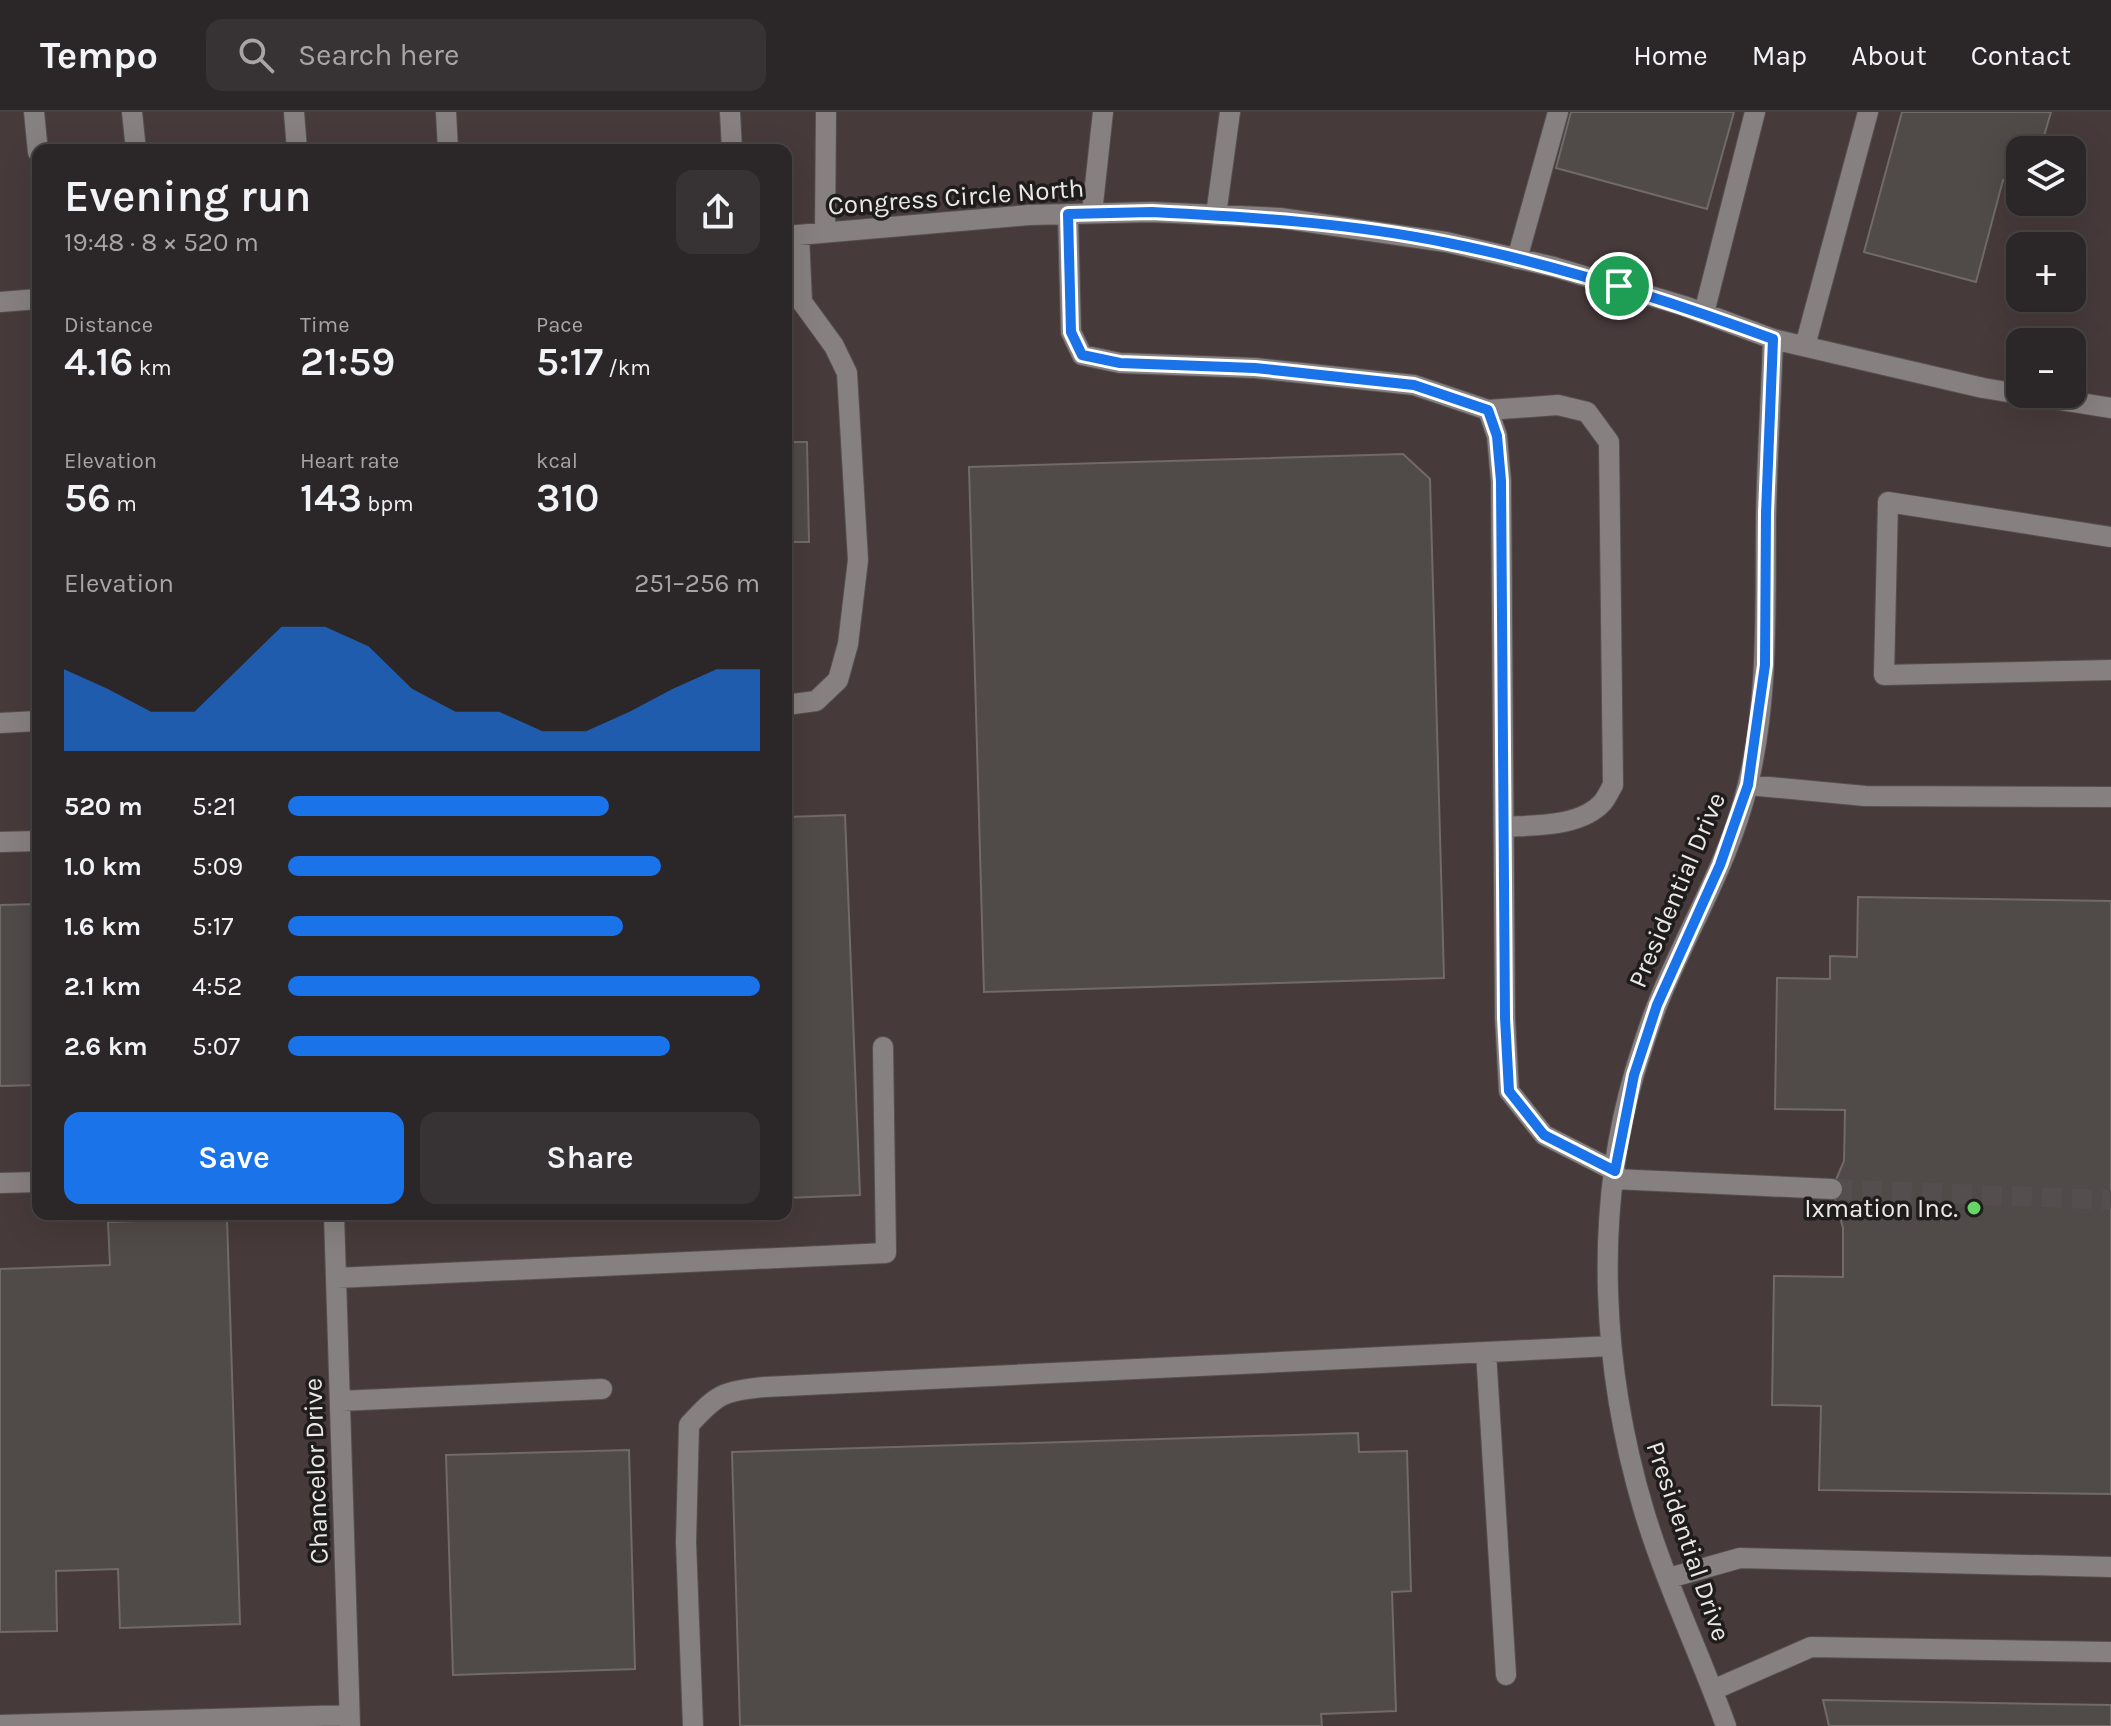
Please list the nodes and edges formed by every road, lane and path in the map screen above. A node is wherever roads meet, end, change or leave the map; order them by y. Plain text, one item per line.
1 (34, 112) edge
2 (132, 112) edge
3 (294, 112) edge
4 (446, 112) edge
5 (730, 112) edge
6 (826, 112) edge
7 (1103, 112) edge
8 (1230, 112) edge
9 (1558, 112) edge
10 (1755, 112) edge
11 (1868, 112) edge
12 (37, 144) edge
13 (135, 144) edge
14 (297, 144) edge
15 (448, 144) edge
16 (732, 144) edge
17 (1092, 213) junction
18 (1068, 214) junction
19 (1216, 215) junction
20 (825, 232) junction
21 (792, 235) edge
22 (1517, 259) junction
23 (32, 299) edge
24 (0, 302) edge
25 (1704, 313) junction
26 (1773, 339) junction
27 (1805, 346) junction
28 (2006, 392) edge
29 (2086, 404) edge
30 (2111, 408) edge
31 (1488, 410) junction
32 (2111, 537) edge
33 (2111, 670) edge
34 (792, 704) edge
35 (32, 721) edge
36 (0, 723) edge
37 (1748, 785) junction
38 (2111, 797) edge
39 (1504, 827) junction
40 (32, 841) edge
41 (0, 842) edge
42 (883, 1047) dead end
43 (1615, 1175) junction
44 (32, 1182) edge
45 (0, 1183) edge
46 (1832, 1189) tunnel mouth
47 (334, 1220) edge
48 (336, 1278) junction
49 (1611, 1346) junction
50 (1486, 1352) junction
51 (602, 1389) dead end
52 (340, 1401) junction
53 (2111, 1567) edge
54 (1669, 1578) junction
55 (2111, 1652) edge
56 (1506, 1675) dead end
57 (1713, 1690) junction
58 (350, 1721) edge
59 (0, 1725) edge
60 (693, 1726) edge
61 (1726, 1726) edge

1 - 12 street
2 - 13 street
3 - 14 street
4 - 15 street
5 - 16 street
6 - 20 street
7 - 17 street
8 - 19 street
9 - 22 street
10 - 25 street
11 - 27 street
17 - 18 street, Congress Circle North
17 - 19 street, Congress Circle North
18 - 20 street, Congress Circle North
18 - 31 street
19 - 22 street, Congress Circle North
20 - 21 street, Congress Circle North
21 - 34 street
22 - 25 street, Congress Circle North
23 - 24 street
25 - 26 street, Congress Circle North
26 - 27 street, Congress Circle North
26 - 37 street, Presidential Drive
27 - 28 street, Congress Circle North
29 - 30 street, Congress Circle North
31 - 39 street
31 - 39 street
32 - 33 street
35 - 36 street
37 - 38 street
37 - 43 street, Presidential Drive
39 - 43 street
40 - 41 street
42 - 48 street
43 - 46 street
43 - 49 street, Presidential Drive
44 - 45 street
47 - 48 street, Chancelor Drive
48 - 52 street, Chancelor Drive
49 - 50 street
49 - 54 street, Presidential Drive
50 - 56 street
50 - 60 street
51 - 52 street
52 - 58 street, Chancelor Drive
53 - 54 street
54 - 57 street, Presidential Drive
55 - 57 street
57 - 61 street, Presidential Drive
58 - 59 street

